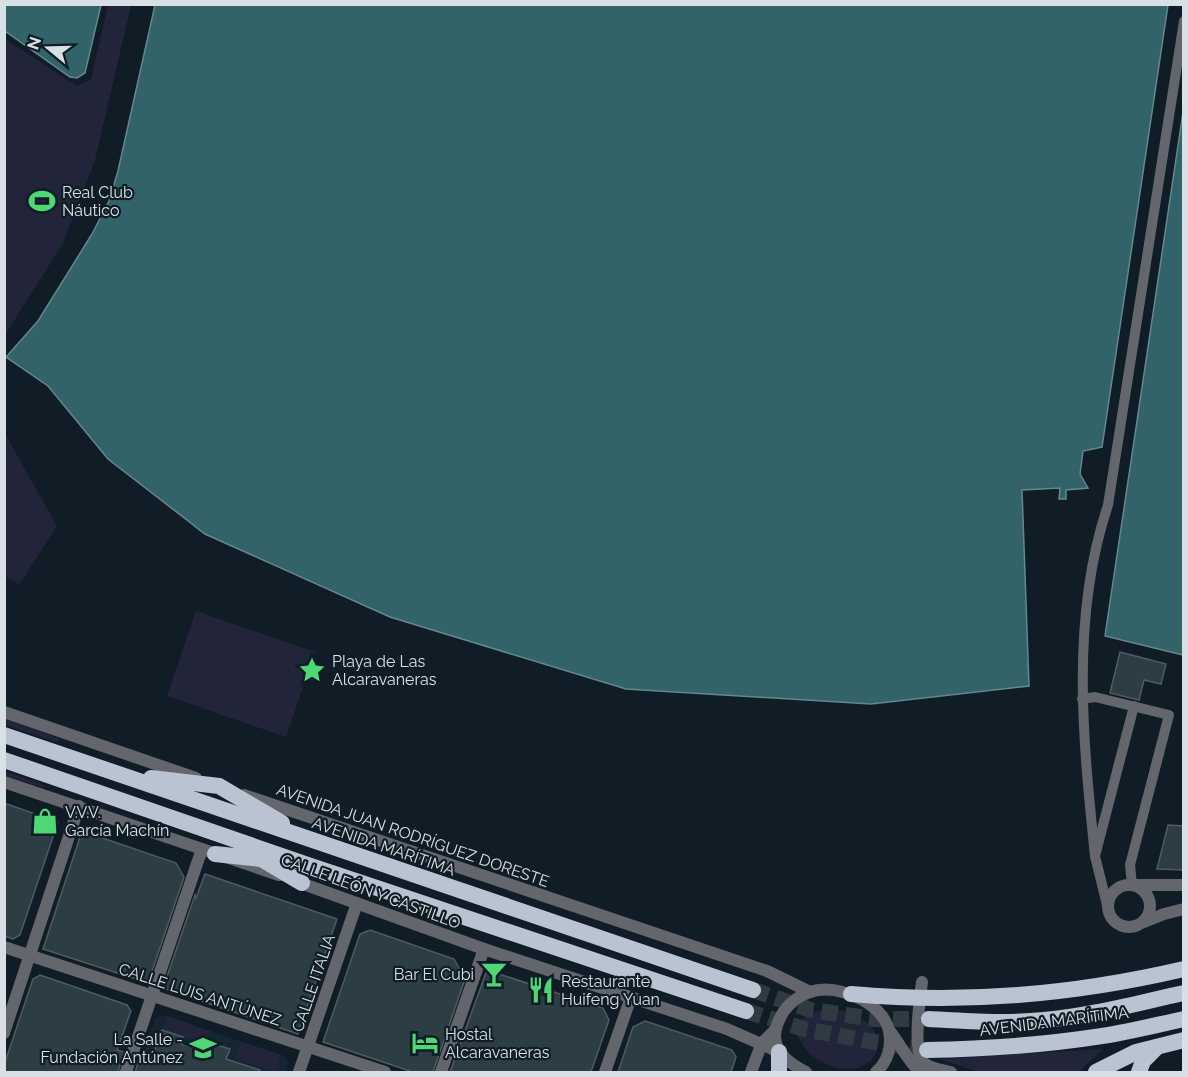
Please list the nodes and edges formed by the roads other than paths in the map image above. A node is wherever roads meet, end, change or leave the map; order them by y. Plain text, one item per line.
1 (1184, 21) edge
2 (1082, 699) junction
3 (1134, 705) junction
4 (4, 712) edge
5 (4, 735) edge
6 (4, 760) edge
7 (118, 774) junction
8 (4, 782) edge
9 (219, 786) junction
10 (79, 806) junction
11 (221, 835) junction
12 (314, 842) junction
13 (208, 852) junction
14 (1095, 856) junction
15 (261, 859) junction
16 (308, 865) junction
17 (302, 883) junction
18 (1132, 885) junction
19 (1184, 885) edge
20 (357, 903) junction
21 (1108, 909) junction
22 (1184, 909) edge
23 (1143, 923) junction
24 (4, 947) edge
25 (484, 949) junction
26 (30, 955) junction
27 (1184, 969) edge
28 (753, 990) tunnel mouth
29 (922, 990) junction
30 (810, 992) junction
31 (1184, 993) edge
32 (851, 994) junction
33 (152, 996) junction
34 (631, 997) junction
35 (746, 1011) tunnel mouth
36 (929, 1019) tunnel mouth
37 (1184, 1019) edge
38 (889, 1030) junction
39 (774, 1031) junction
40 (4, 1033) edge
41 (1184, 1040) edge
42 (762, 1043) junction
43 (1159, 1046) junction
44 (308, 1047) junction
45 (927, 1050) tunnel mouth
46 (779, 1052) junction
47 (756, 1058) junction
48 (126, 1072) edge
49 (300, 1072) edge
50 (385, 1072) edge
51 (441, 1072) edge
52 (605, 1072) edge
53 (751, 1072) edge
54 (757, 1072) edge
55 (779, 1072) edge
56 (806, 1072) edge
57 (876, 1072) edge
58 (920, 1072) edge
59 (951, 1072) edge
60 (1096, 1072) edge
61 (1138, 1072) edge

1 - 2 lane
2 - 3 lane
2 - 14 lane
3 - 14 lane
3 - 18 lane
4 - 9 street, AVENIDA JUAN RODRÍGUEZ DORESTE
5 - 7 highway, AVENIDA MARÍTIMA
6 - 11 highway
7 - 9 highway
7 - 12 highway, AVENIDA MARÍTIMA
8 - 10 street, CALLE LEÓN Y CASTILLO
9 - 12 highway
9 - 30 street, AVENIDA JUAN RODRÍGUEZ DORESTE
10 - 13 street, CALLE LEÓN Y CASTILLO
10 - 26 street
11 - 15 highway
11 - 16 highway
12 - 28 highway, AVENIDA MARÍTIMA
13 - 15 highway
13 - 17 street, CALLE LEÓN Y CASTILLO
13 - 33 street
14 - 21 lane
15 - 16 highway
15 - 17 highway
16 - 35 highway
17 - 20 street, CALLE LEÓN Y CASTILLO
18 - 19 street
18 - 21 street
18 - 23 street
20 - 25 street, CALLE LEÓN Y CASTILLO
20 - 44 street, CALLE ITALIA
21 - 23 street
22 - 23 street
24 - 26 street, CALLE LUIS ANTÚNEZ
25 - 34 street, CALLE LEÓN Y CASTILLO
25 - 51 street
26 - 33 street, CALLE LUIS ANTÚNEZ
26 - 40 street
27 - 29 highway
29 - 32 highway
29 - 59 street
30 - 32 street
30 - 39 street
31 - 36 highway, AVENIDA MARÍTIMA
32 - 38 street
33 - 44 street, CALLE LUIS ANTÚNEZ
33 - 48 street
34 - 42 street, CALLE LEÓN Y CASTILLO
34 - 52 street
37 - 45 highway, AVENIDA MARÍTIMA
38 - 57 street
38 - 58 street
39 - 42 street
39 - 46 street
41 - 43 highway
42 - 46 street, CALLE LEÓN Y CASTILLO
42 - 47 street
43 - 60 highway
43 - 61 highway
44 - 49 street, CALLE ITALIA
44 - 50 street, CALLE LUIS ANTÚNEZ
46 - 55 highway
46 - 56 street, CALLE LEÓN Y CASTILLO
47 - 53 street
47 - 54 street

